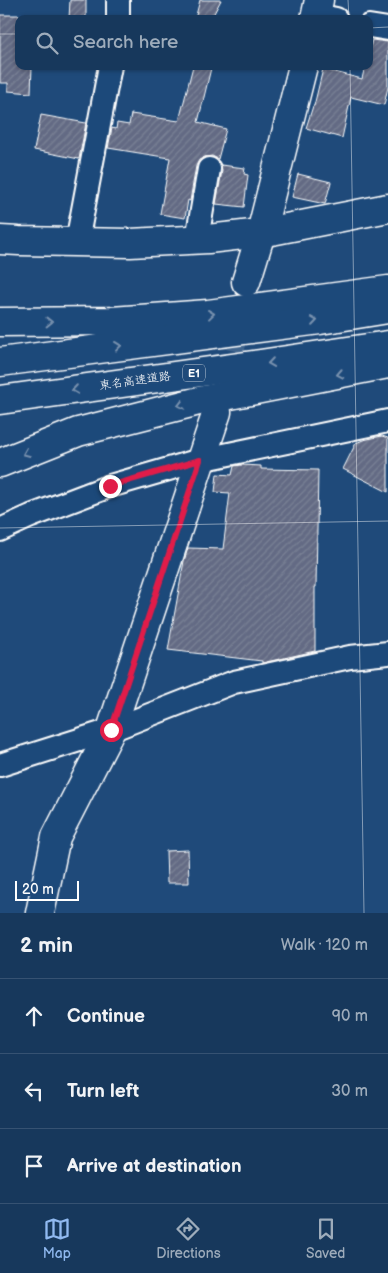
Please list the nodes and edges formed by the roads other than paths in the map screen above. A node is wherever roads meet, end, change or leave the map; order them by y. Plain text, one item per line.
1 (118, 0) edge
2 (118, 15) edge
3 (373, 27) edge
4 (388, 29) edge
5 (109, 70) edge
6 (302, 70) edge
7 (209, 170) dead end
8 (388, 208) edge
9 (261, 233) junction
10 (198, 239) junction
11 (0, 240) edge
12 (77, 242) junction
13 (246, 282) tunnel mouth
14 (388, 290) edge
15 (388, 309) edge
16 (0, 322) edge
17 (388, 345) edge
18 (0, 362) edge
19 (388, 364) edge
20 (0, 400) edge
21 (216, 412) tunnel mouth
22 (388, 421) edge
23 (200, 460) junction
24 (0, 463) edge
25 (0, 530) edge
26 (388, 653) edge
27 (111, 730) junction
28 (0, 766) edge
29 (40, 913) edge

1 - 2 street
3 - 4 street
5 - 12 street
6 - 9 main road
7 - 10 street
8 - 9 main road
9 - 10 main road
9 - 13 main road
10 - 12 main road
11 - 12 main road
16 -> 14 main road
18 -> 15 main road
17 -> 20 main road, 東名高速道路 / E1
19 -> 24 main road
21 - 23 main road
22 - 23 street
23 - 25 street
23 - 27 main road
26 - 27 street
27 - 28 street
27 - 29 main road

